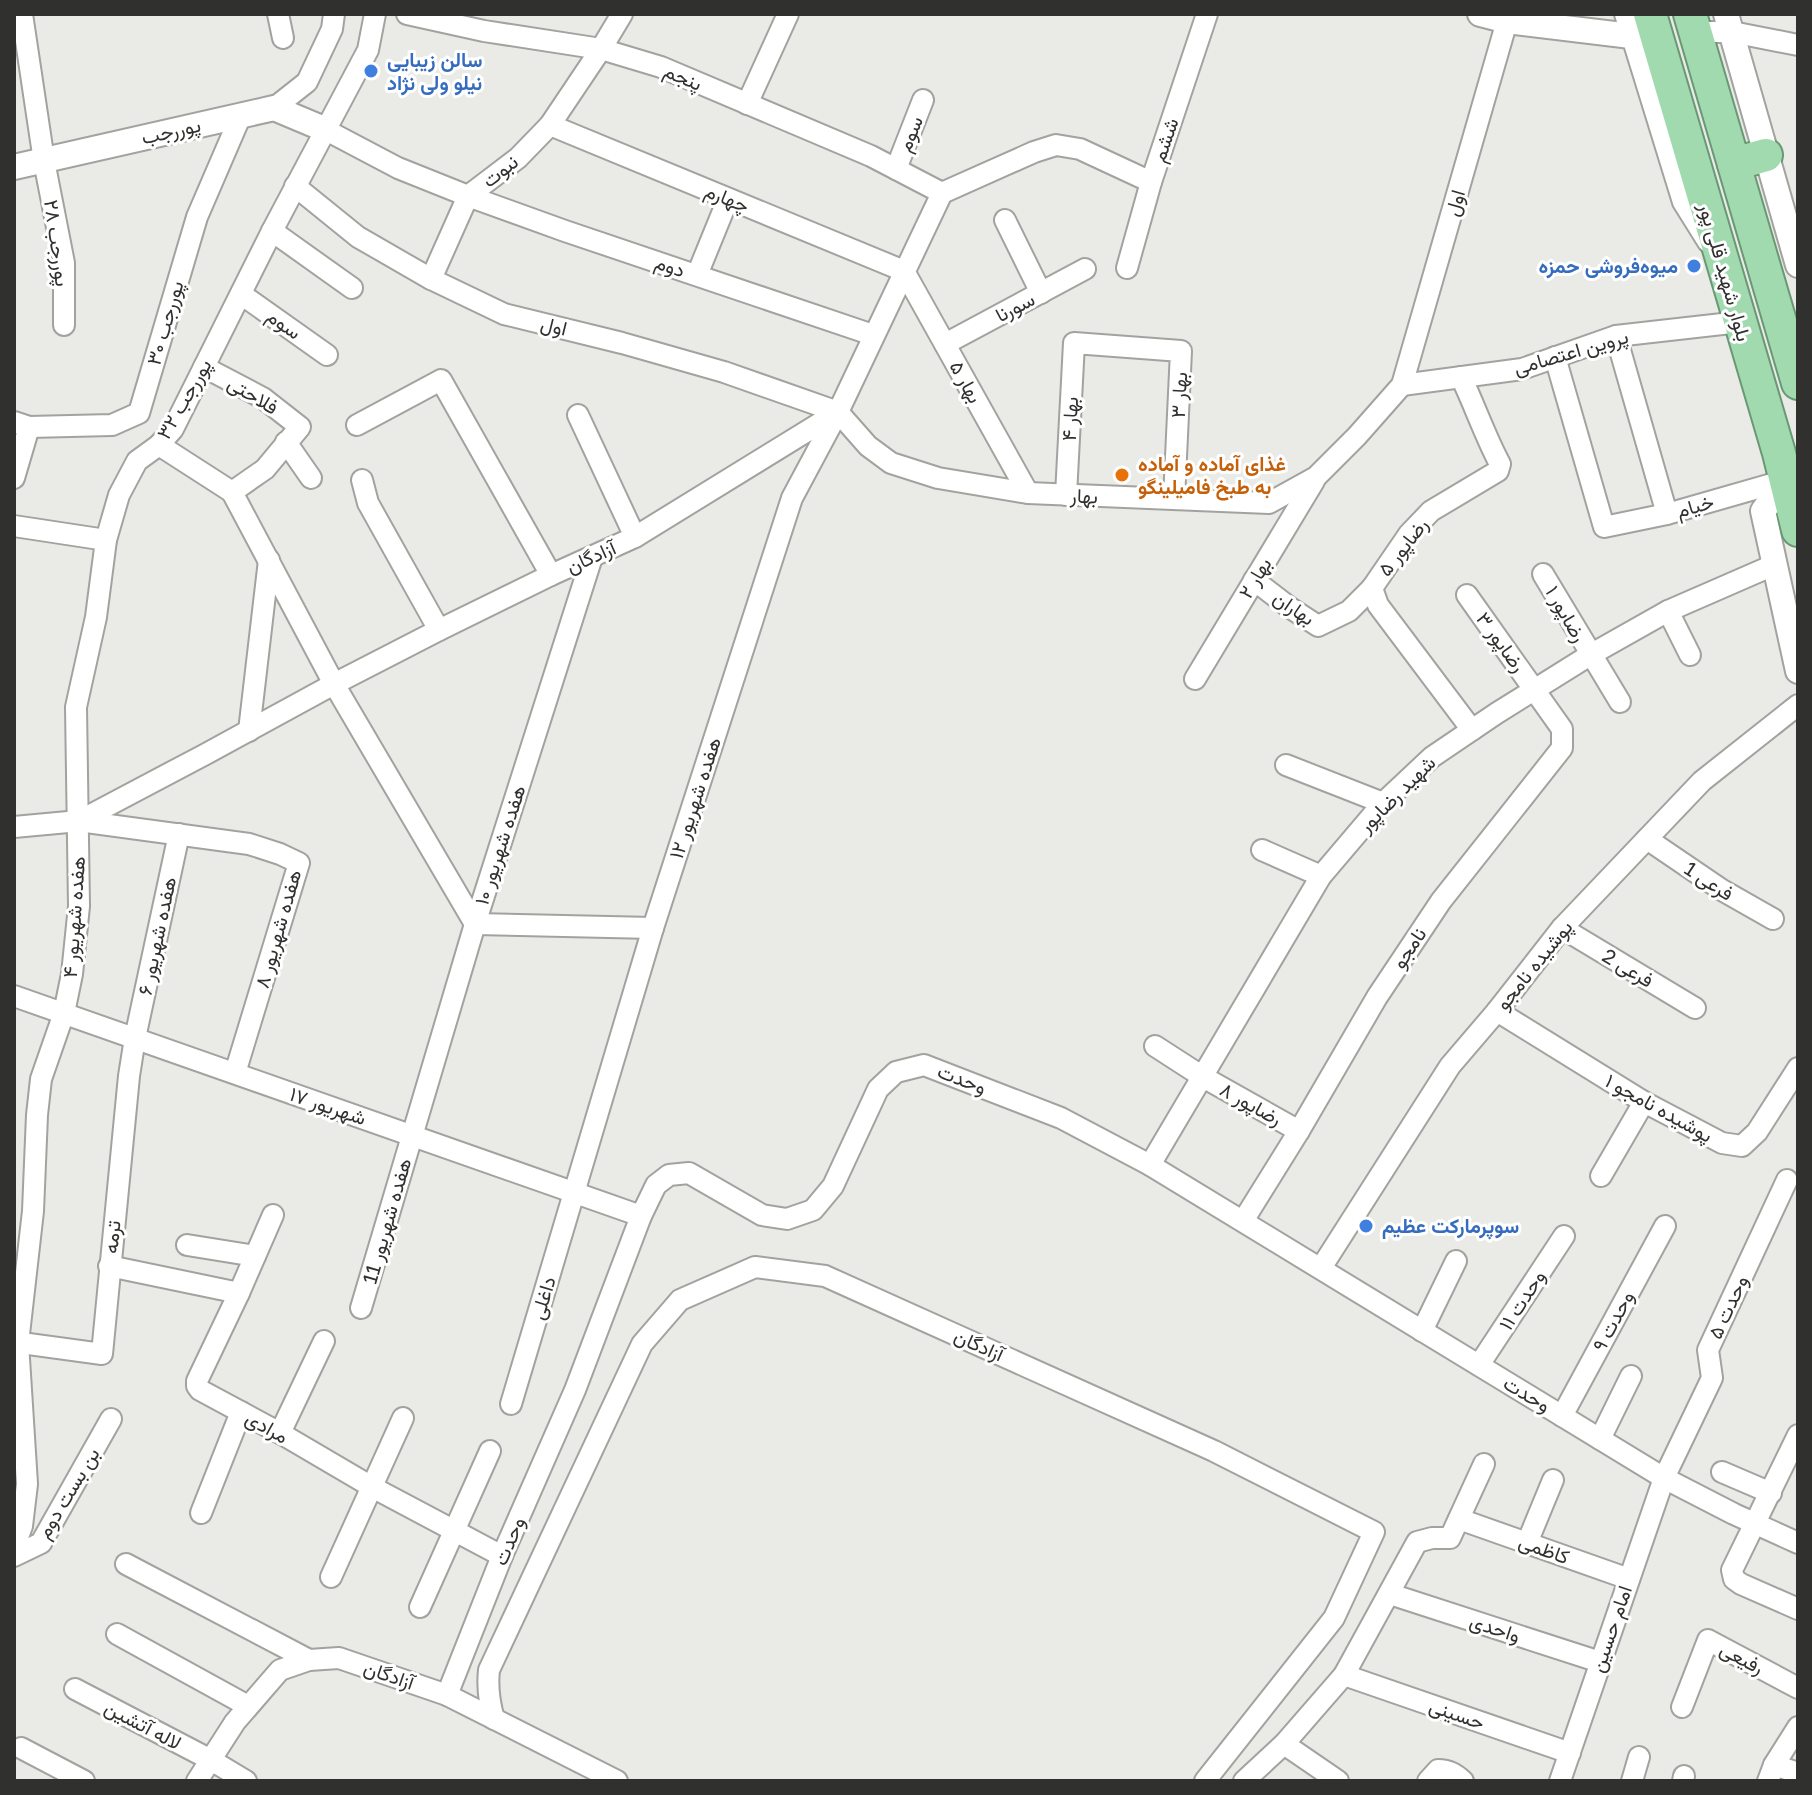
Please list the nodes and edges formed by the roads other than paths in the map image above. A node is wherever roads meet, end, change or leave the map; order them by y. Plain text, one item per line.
1 (22, 14) edge
2 (278, 14) edge
3 (334, 14) edge
4 (375, 14) edge
5 (407, 14) edge
6 (622, 14) edge
7 (788, 14) edge
8 (1207, 14) edge
9 (1480, 14) edge
10 (1507, 21) junction
11 (1635, 21) edge
12 (1693, 23) edge
13 (1729, 23) edge
14 (283, 38) dead end
15 (1798, 45) edge
16 (601, 49) junction
17 (923, 100) dead end
18 (747, 104) junction
19 (274, 108) junction
20 (241, 115) junction
21 (550, 125) junction
22 (324, 129) junction
23 (1766, 155) junction
24 (44, 161) junction
25 (1734, 164) junction
26 (14, 167) edge
27 (896, 169) junction
28 (1151, 182) junction
29 (295, 186) junction
30 (942, 193) junction
31 (468, 196) junction
32 (728, 199) junction
33 (1005, 220) dead end
34 (272, 231) junction
35 (1798, 265) edge
36 (1127, 268) dead end
37 (1085, 269) dead end
38 (904, 271) junction
39 (697, 275) junction
40 (431, 279) junction
41 (352, 288) dead end
42 (1041, 293) junction
43 (241, 294) junction
44 (1740, 322) junction
45 (64, 325) dead end
46 (873, 335) junction
47 (1616, 336) junction
48 (1074, 343) joint
49 (945, 344) junction
50 (1793, 345) edge
51 (327, 355) dead end
52 (1555, 357) junction
53 (204, 367) junction
54 (1461, 377) junction
55 (1798, 383) edge
56 (1402, 385) junction
57 (838, 412) junction
58 (578, 415) dead end
59 (21, 425) edge
60 (357, 425) dead end
61 (293, 434) junction
62 (159, 445) junction
63 (1316, 477) junction
64 (14, 478) edge
65 (311, 478) dead end
66 (362, 480) dead end
67 (1786, 480) junction
68 (232, 492) junction
69 (1028, 493) junction
70 (1066, 495) junction
71 (1174, 499) junction
72 (1667, 514) junction
73 (14, 526) edge
74 (1798, 530) edge
75 (635, 537) junction
76 (106, 540) junction
77 (592, 557) junction
78 (269, 560) junction
79 (1776, 564) junction
80 (1543, 574) dead end
81 (551, 575) junction
82 (1254, 580) junction
83 (1372, 588) junction
84 (1467, 595) dead end
85 (1668, 611) junction
86 (439, 630) junction
87 (1590, 655) junction
88 (1690, 655) dead end
89 (1798, 671) edge
90 (1195, 679) dead end
91 (334, 684) junction
92 (1535, 689) junction
93 (1620, 702) dead end
94 (1798, 705) edge
95 (1472, 730) junction
96 (249, 731) junction
97 (1286, 765) dead end
98 (1383, 803) junction
99 (79, 821) junction
100 (14, 827) edge
101 (179, 834) junction
102 (1647, 839) junction
103 (1262, 850) dead end
104 (1321, 876) junction
105 (1773, 919) dead end
106 (475, 924) junction
107 (653, 928) junction
108 (1562, 928) junction
109 (14, 996) edge
110 (1695, 1008) dead end
111 (1497, 1011) junction
112 (64, 1013) junction
113 (135, 1038) junction
114 (1155, 1046) dead end
115 (1798, 1068) edge
116 (235, 1073) junction
117 (1203, 1077) junction
118 (1644, 1102) junction
119 (1299, 1131) junction
120 (412, 1135) junction
121 (1150, 1165) junction
122 (1601, 1176) dead end
123 (1787, 1180) dead end
124 (574, 1192) junction
125 (273, 1215) dead end
126 (641, 1216) junction
127 (1243, 1221) junction
128 (1665, 1226) dead end
129 (1564, 1236) dead end
130 (187, 1245) dead end
131 (255, 1256) junction
132 (1456, 1261) dead end
133 (109, 1266) junction
134 (1321, 1268) junction
135 (239, 1293) junction
136 (361, 1308) dead end
137 (1422, 1331) junction
138 (324, 1341) dead end
139 (16, 1342) edge
140 (1479, 1365) junction
141 (1631, 1376) dead end
142 (511, 1404) dead end
143 (241, 1412) junction
144 (1562, 1416) junction
145 (403, 1418) dead end
146 (111, 1419) dead end
147 (280, 1433) junction
148 (1798, 1435) edge
149 (1600, 1439) junction
150 (490, 1451) dead end
151 (1484, 1464) dead end
152 (1722, 1472) dead end
153 (1664, 1478) junction
154 (1553, 1480) dead end
155 (372, 1487) junction
156 (1771, 1493) junction
157 (201, 1513) dead end
158 (1459, 1519) junction
159 (1756, 1524) junction
160 (454, 1531) junction
161 (1797, 1540) edge
162 (1527, 1543) junction
163 (14, 1548) edge
164 (14, 1556) edge
165 (502, 1556) junction
166 (126, 1564) dead end
167 (331, 1577) dead end
168 (1629, 1579) junction
169 (1390, 1594) junction
170 (420, 1607) dead end
171 (1798, 1609) edge
172 (117, 1634) dead end
173 (309, 1660) junction
174 (1600, 1662) junction
175 (1344, 1675) junction
176 (1798, 1688) edge
177 (75, 1689) dead end
178 (447, 1695) junction
179 (248, 1706) junction
180 (1682, 1707) dead end
181 (494, 1719) junction
182 (1798, 1727) edge
183 (1284, 1744) junction
184 (21, 1748) dead end
185 (1570, 1753) junction
186 (1639, 1757) dead end
187 (211, 1760) junction
188 (1771, 1773) edge
189 (1798, 1773) edge
190 (84, 1781) edge
191 (197, 1781) edge
192 (246, 1781) edge
193 (617, 1781) edge
194 (1205, 1781) edge
195 (1244, 1781) edge
196 (1338, 1781) edge
197 (1428, 1781) edge
198 (1463, 1781) edge
199 (1560, 1781) edge
200 (1632, 1781) edge

1 - 24 street, پوررجب ۲۸
2 - 14 street
3 - 19 street
4 - 22 street, پوررجب ۳۲
5 - 16 street, پنجم
6 - 16 street, نبوت
7 - 18 street
8 - 28 street, ششم
9 - 10 street
10 - 11 street
10 - 56 street, اول
11 - 44 highway, بلوار شهید قلی پور
12 - 13 street
12 - 25 highway, بلوار شهید قلی پور
13 - 15 street
13 - 23 street
16 - 18 street, پنجم
16 - 21 street, نبوت
17 - 27 street, سوم
18 - 27 street, پنجم
19 - 20 street, پوررجب
19 - 22 street
20 - 24 street, پوررجب
20 - 59 street, پوررجب ۳۰
21 - 31 street, نبوت
21 - 32 street, چهارم
22 - 29 street, پوررجب ۳۲
22 - 31 street, نبوت
23 - 25 highway
23 - 35 street
24 - 26 street, پوررجب
24 - 45 street, پوررجب ۲۸
25 - 50 highway, بلوار شهید قلی پور
27 - 30 street, پنجم
28 - 30 street
28 - 36 street, ششم
29 - 34 street, پوررجب ۳۲
29 - 40 street, اول
30 - 38 street, هفده شهریور ۱۲
31 - 39 street, دوم
31 - 40 street
32 - 38 street, چهارم
32 - 39 street
33 - 42 street
34 - 41 street
34 - 43 street, پوررجب ۳۲
37 - 42 street, سورنا
38 - 46 street, هفده شهریور ۱۲
38 - 49 street, بهار ۵
39 - 46 street, دوم
40 - 57 street, اول
42 - 49 street, سورنا
43 - 51 street, سوم
43 - 53 street, پوررجب ۳۲
44 - 47 street, پروین اعتصامی
44 - 67 highway, بلوار شهید قلی پور
46 - 57 street, هفده شهریور ۱۲
47 - 52 street, پروین اعتصامی
47 - 72 street
48 - 70 street, بهار ۴
48 - 71 street, بهار ۳
49 - 69 street, بهار ۵
50 - 55 highway, بلوار شهید قلی پور
52 - 54 street, پروین اعتصامی
52 - 72 street, خیام
53 - 61 street, فلاحتی
53 - 62 street, پوررجب ۳۲
54 - 56 street, پروین اعتصامی
54 - 83 street, رضاپور ۵
56 - 63 street, بهار
57 - 69 street, بهار
57 - 75 street, آزادگان
57 - 107 street, هفده شهریور ۱۲
58 - 75 street
59 - 64 street
60 - 81 street
61 - 65 street
61 - 68 street
62 - 68 street
62 - 76 street, پوررجب ۳۲
63 - 71 street, بهار
63 - 82 street, بهار ۲
66 - 86 street
67 - 72 street, خیام
67 - 74 highway, بلوار شهید قلی پور
67 - 79 street
68 - 78 street
69 - 70 street, بهار
70 - 71 street, بهار
73 - 76 street
75 - 77 street, آزادگان
76 - 99 street, پوررجب ۳۲
77 - 81 street, آزادگان
77 - 106 street, هفده شهریور ۱۰
78 - 91 street
78 - 96 street
79 - 85 street, شهید رضاپور
79 - 89 street
80 - 87 street, رضاپور ۱
81 - 86 street, آزادگان
82 - 83 street, بهاران
82 - 90 street, بهار ۲
83 - 95 street, رضاپور ۵
84 - 92 street, رضاپور ۳
85 - 87 street, شهید رضاپور
85 - 88 street
86 - 91 street, آزادگان
87 - 92 street, شهید رضاپور
87 - 93 street, رضاپور ۱
91 - 96 street, آزادگان
91 - 106 street
92 - 95 street, شهید رضاپور
92 - 119 street, نامجو
94 - 102 street, پوشیده نامجو
95 - 98 street, شهید رضاپور
96 - 99 street, آزادگان
97 - 98 street
98 - 104 street, شهید رضاپور
99 - 100 street
99 - 101 street, هفده شهریور ۸
99 - 112 street, هفده شهریور ۴
101 - 113 street, هفده شهریور ۶
101 - 116 street, هفده شهریور ۸
102 - 105 street, فرعی 1
102 - 108 street, پوشیده نامجو
103 - 104 street
104 - 117 street, شهید رضاپور
106 - 107 street
106 - 120 street, هفده شهریور ۱۰
107 - 124 street, هفده شهریور ۱۲
108 - 110 street, فرعی 2
108 - 111 street, پوشیده نامجو
109 - 112 street, ۱۷ شهریور
111 - 118 street, پوشیده نامجو ۱
111 - 134 street, پوشیده نامجو
112 - 113 street, ۱۷ شهریور
112 - 139 street, هفده شهریور ۴
113 - 116 street, ۱۷ شهریور
113 - 133 street, ترمه
114 - 117 street, رضاپور ۸
115 - 118 street, پوشیده نامجو ۱
116 - 120 street, ۱۷ شهریور
117 - 119 street, رضاپور ۸
117 - 121 street, شهید رضاپور
118 - 122 street
119 - 127 street, نامجو
120 - 124 street, ۱۷ شهریور
120 - 136 street, هفده شهریور 11
121 - 126 street, وحدت
121 - 127 street, وحدت
123 - 153 street, وحدت ۵
124 - 126 street, ۱۷ شهریور
124 - 142 street, داغلی
125 - 131 street, مرادی
126 - 165 street, وحدت
127 - 134 street, وحدت
128 - 144 street, وحدت ۹
129 - 140 street, وحدت ۱۱
130 - 131 street
131 - 135 street, مرادی
132 - 137 street
133 - 135 street
133 - 139 street, ترمه
134 - 137 street, وحدت
135 - 143 street, مرادی
137 - 140 street, وحدت
138 - 147 street
139 - 163 street, هفده شهریور ۴
140 - 144 street, وحدت
141 - 149 street
143 - 147 street, مرادی
143 - 157 street
144 - 149 street, وحدت
145 - 155 street
146 - 164 street, بن بست دوم
147 - 155 street, مرادی
148 - 156 street
149 - 153 street, وحدت
150 - 160 street
151 - 158 street
152 - 156 street
153 - 159 street, وحدت
153 - 168 street, امام حسین
154 - 162 street
155 - 160 street, مرادی
155 - 167 street
156 - 159 street
158 - 162 street, کاظمی
158 - 169 street
159 - 161 street, وحدت
159 - 171 street
160 - 165 street, مرادی
160 - 170 street
162 - 168 street, کاظمی
165 - 178 street, وحدت
166 - 173 street
168 - 174 street, امام حسین
169 - 174 street, واحدی
169 - 175 street
172 - 179 street
173 - 178 street, آزادگان
173 - 179 street, آزادگان
174 - 185 street, امام حسین
175 - 183 street
175 - 185 street, حسینی
176 - 180 street, رفیعی
177 - 187 street, لاله آتشین
178 - 181 street, آزادگان
179 - 187 street, آزادگان
181 - 193 street, آزادگان
181 - 194 street, آزادگان
182 - 188 street
183 - 195 street
183 - 196 street
184 - 190 street
185 - 199 street, امام حسین
186 - 200 street
187 - 191 street, آزادگان
187 - 192 street, لاله آتشین
188 - 189 street
197 - 198 street

